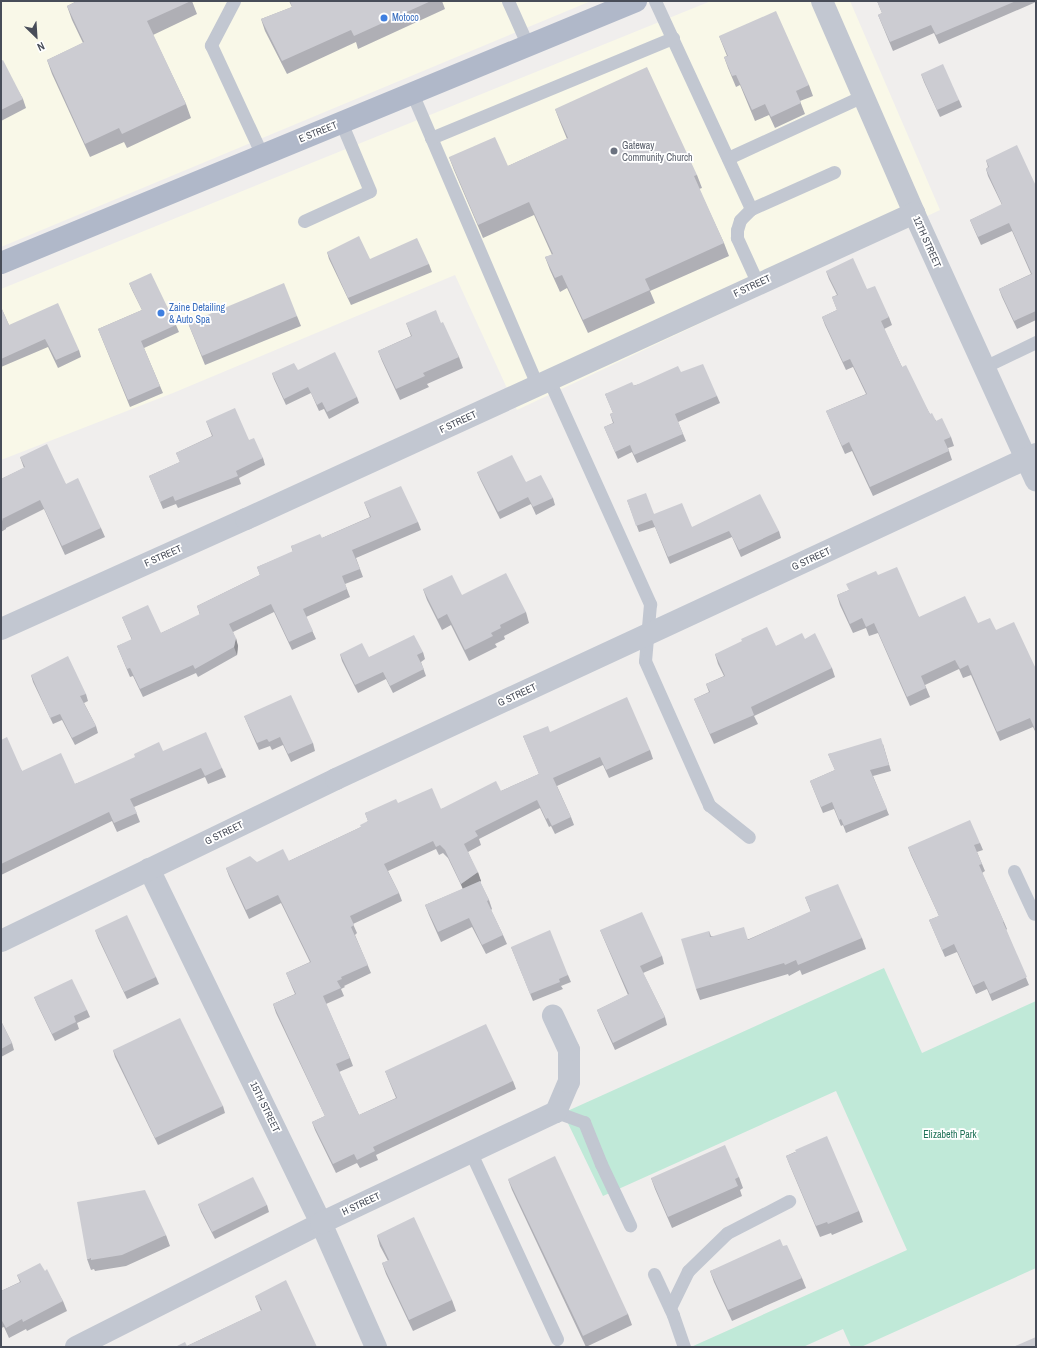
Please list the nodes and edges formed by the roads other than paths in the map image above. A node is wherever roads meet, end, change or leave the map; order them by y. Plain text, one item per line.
1 (234, 1) edge
2 (508, 1) edge
3 (636, 1) edge
4 (655, 1) edge
5 (822, 1) edge
6 (673, 38) junction
7 (528, 46) junction
8 (412, 93) junction
9 (863, 96) junction
10 (341, 122) junction
11 (431, 138) junction
12 (262, 156) junction
13 (728, 158) junction
14 (834, 172) dead end
15 (751, 209) junction
16 (914, 212) junction
17 (304, 220) dead end
18 (1, 263) edge
19 (758, 284) junction
20 (1036, 342) edge
21 (984, 367) junction
22 (543, 383) junction
23 (1031, 456) edge
24 (1036, 481) edge
25 (1, 629) edge
26 (647, 635) junction
27 (749, 837) dead end
28 (149, 869) junction
29 (1014, 871) dead end
30 (1035, 915) edge
31 (1, 941) edge
32 (553, 1015) dead end
33 (556, 1112) junction
34 (471, 1153) junction
35 (789, 1201) dead end
36 (321, 1224) junction
37 (630, 1225) dead end
38 (654, 1274) dead end
39 (670, 1308) junction
40 (557, 1339) dead end
41 (76, 1347) edge
42 (376, 1347) edge
43 (684, 1347) edge

1 - 12 lane
2 - 7 lane
3 - 7 main road, E STREET
4 - 6 lane
5 - 9 street, 12TH STREET
6 - 11 lane
6 - 13 lane
7 - 8 main road, E STREET
8 - 10 main road, E STREET
8 - 11 lane
9 - 13 lane
9 - 16 street, 12TH STREET
10 - 12 main road, E STREET
10 - 17 lane
11 - 22 lane
12 - 18 main road, E STREET
13 - 15 lane
14 - 15 lane
15 - 19 lane
16 - 19 street, F STREET
16 - 21 street, 12TH STREET
19 - 22 street, F STREET
20 - 21 lane
21 - 23 street, 12TH STREET
22 - 25 street, F STREET
22 - 26 lane
23 - 24 street, 12TH STREET
23 - 26 street, G STREET
26 - 27 lane
26 - 28 street, G STREET
28 - 31 street, G STREET
28 - 36 street, 15TH STREET
29 - 30 lane
32 - 33 street
33 - 34 street, H STREET
33 - 37 lane
34 - 36 street, H STREET
34 - 40 lane
35 - 39 lane
36 - 41 street, H STREET
36 - 42 street, 15TH STREET
38 - 39 lane
39 - 43 lane

